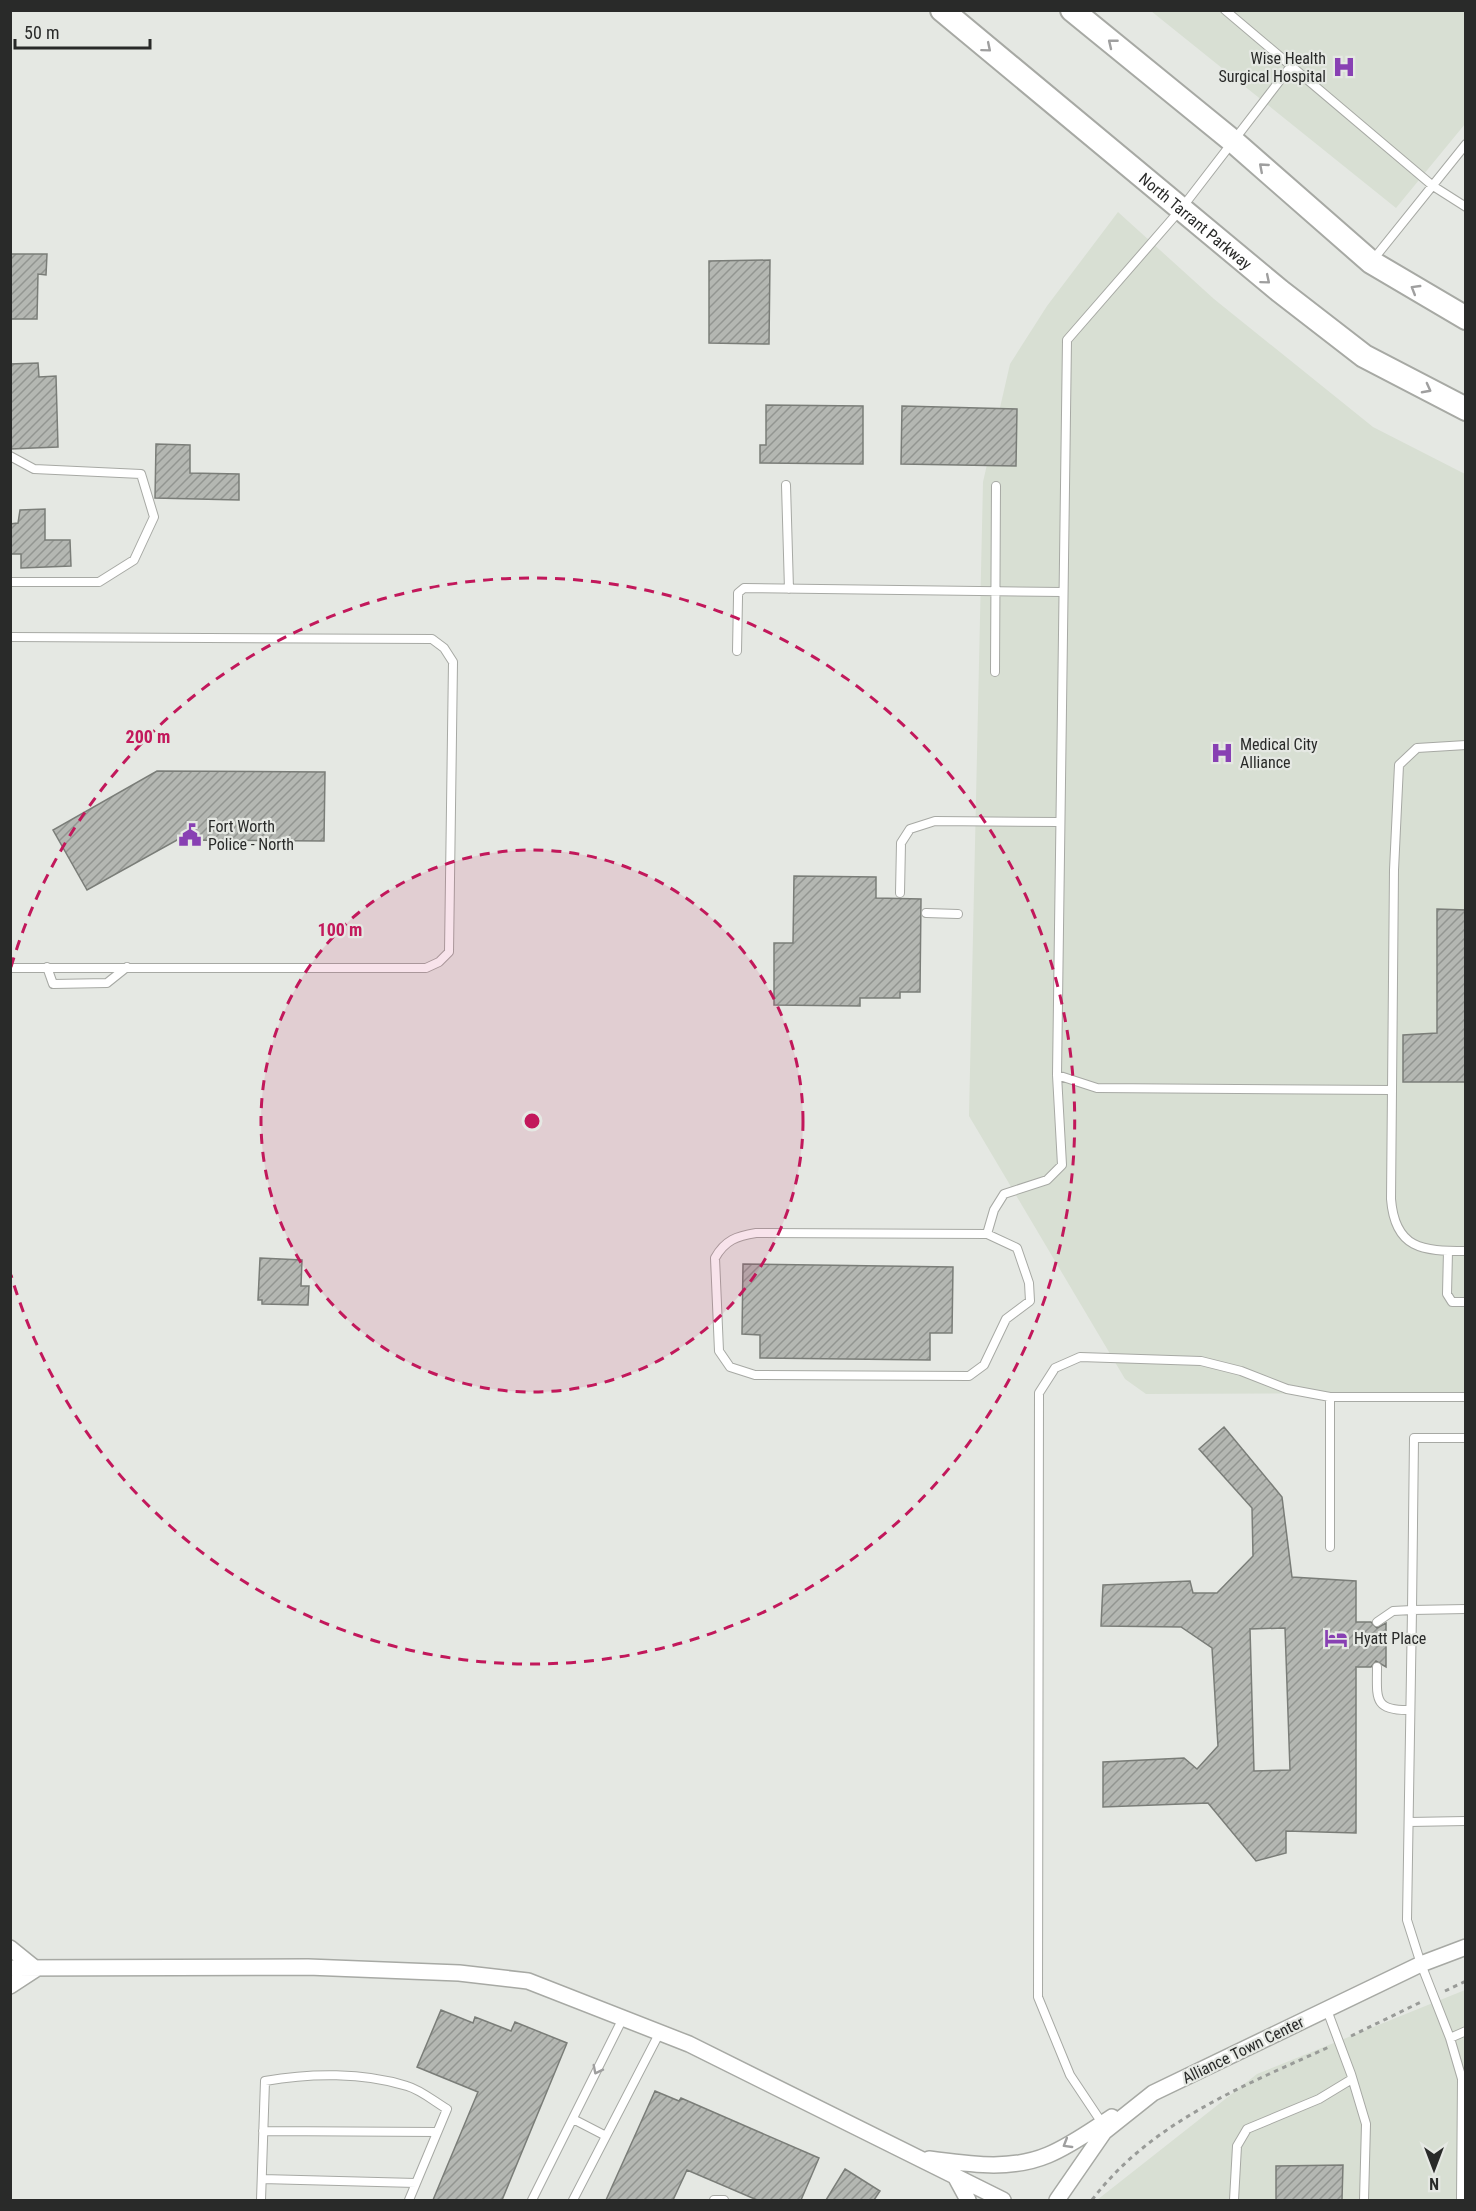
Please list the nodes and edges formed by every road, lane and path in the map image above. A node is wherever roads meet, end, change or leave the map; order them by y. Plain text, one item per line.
1 (942, 10) edge
2 (1225, 10) edge
3 (1079, 13) edge
4 (1290, 66) junction
5 (1234, 142) junction
6 (1466, 144) edge
7 (1433, 186) junction
8 (1466, 207) edge
9 (1181, 209) junction
10 (1371, 262) junction
11 (1466, 318) edge
12 (1466, 409) edge
13 (10, 456) edge
14 (786, 485) dead end
15 (996, 486) dead end
16 (10, 582) edge
17 (789, 589) junction
18 (995, 590) junction
19 (1062, 592) junction
20 (10, 637) edge
21 (737, 651) dead end
22 (995, 672) dead end
23 (1466, 745) edge
24 (1059, 822) junction
25 (900, 893) dead end
26 (926, 913) dead end
27 (958, 914) dead end
28 (10, 968) edge
29 (47, 968) junction
30 (127, 968) junction
31 (1057, 1075) junction
32 (1391, 1090) junction
33 (987, 1234) junction
34 (1448, 1251) junction
35 (1466, 1251) edge
36 (1466, 1302) edge
37 (1330, 1397) junction
38 (1466, 1397) edge
39 (1466, 1438) edge
40 (1330, 1548) dead end
41 (1466, 1609) edge
42 (1412, 1610) junction
43 (1377, 1622) dead end
44 (1377, 1667) dead end
45 (1410, 1710) junction
46 (1466, 1821) edge
47 (1408, 1822) junction
48 (1466, 1947) edge
49 (10, 1948) edge
50 (1421, 1964) junction
51 (10, 1968) edge
52 (36, 1969) junction
53 (1466, 1981) edge
54 (10, 1986) edge
55 (1433, 1996) junction
56 (1327, 2010) junction
57 (623, 2018) junction
58 (1466, 2031) edge
59 (660, 2032) junction
60 (1450, 2038) junction
61 (1339, 2042) junction
62 (1352, 2079) junction
63 (1153, 2093) junction
64 (573, 2119) junction
65 (1102, 2123) junction
66 (263, 2131) junction
67 (437, 2132) junction
68 (606, 2136) junction
69 (919, 2158) junction
70 (955, 2176) junction
71 (262, 2179) junction
72 (416, 2183) junction
73 (261, 2200) edge
74 (409, 2200) edge
75 (532, 2200) edge
76 (573, 2200) edge
77 (714, 2200) edge
78 (723, 2200) edge
79 (968, 2200) edge
80 (1003, 2200) edge
81 (1057, 2200) edge
82 (1092, 2200) edge
83 (1234, 2200) edge
84 (1364, 2200) edge
85 (1461, 2200) edge

1 -> 9 main road, North Tarrant Parkway
2 - 4 lane
5 -> 3 main road
4 - 5 lane
4 - 7 lane
5 - 9 lane
10 -> 5 main road
6 - 7 lane
7 - 8 lane
7 - 10 lane
9 -> 12 main road, North Tarrant Parkway
9 - 19 lane
11 -> 10 main road
13 - 16 lane
14 - 17 lane
15 - 18 lane
17 - 18 lane
17 - 21 lane
18 - 19 lane
18 - 22 lane
19 - 24 lane
20 - 30 lane
23 - 32 lane
24 - 25 lane
24 - 31 lane
26 - 27 lane
28 - 29 lane
29 - 30 lane
29 - 30 lane
31 - 32 lane
31 - 33 lane
32 - 34 lane
33 - 33 lane
34 - 35 lane
34 - 36 lane
37 - 38 lane
37 - 40 lane
37 - 65 lane
39 - 42 lane
41 - 42 lane
42 - 43 lane
42 - 45 lane
44 - 45 lane
45 - 47 lane
46 - 47 lane
47 - 50 lane
48 - 50 street, Alliance Town Center
49 - 52 street
50 - 55 lane
50 - 56 street, Alliance Town Center
51 - 52 street
52 - 54 street
52 - 57 street
53 - 55 path
55 - 60 lane
55 - 61 path
56 - 61 lane
56 - 63 street, Alliance Town Center
57 - 59 street
57 -> 64 lane
58 - 60 lane
59 - 68 lane
59 - 69 street
60 - 85 lane
61 - 62 lane
61 - 82 path
62 - 83 lane
62 - 84 lane
63 - 65 street
63 - 81 street, Alliance Town Center
64 - 68 lane
64 - 75 lane
65 -> 69 street
66 - 67 lane
66 - 67 lane
66 - 71 lane
67 - 72 lane
68 - 76 lane
69 - 70 street
70 - 79 street
70 - 80 street
71 - 72 lane
71 - 73 lane
72 - 74 lane
77 - 78 lane

